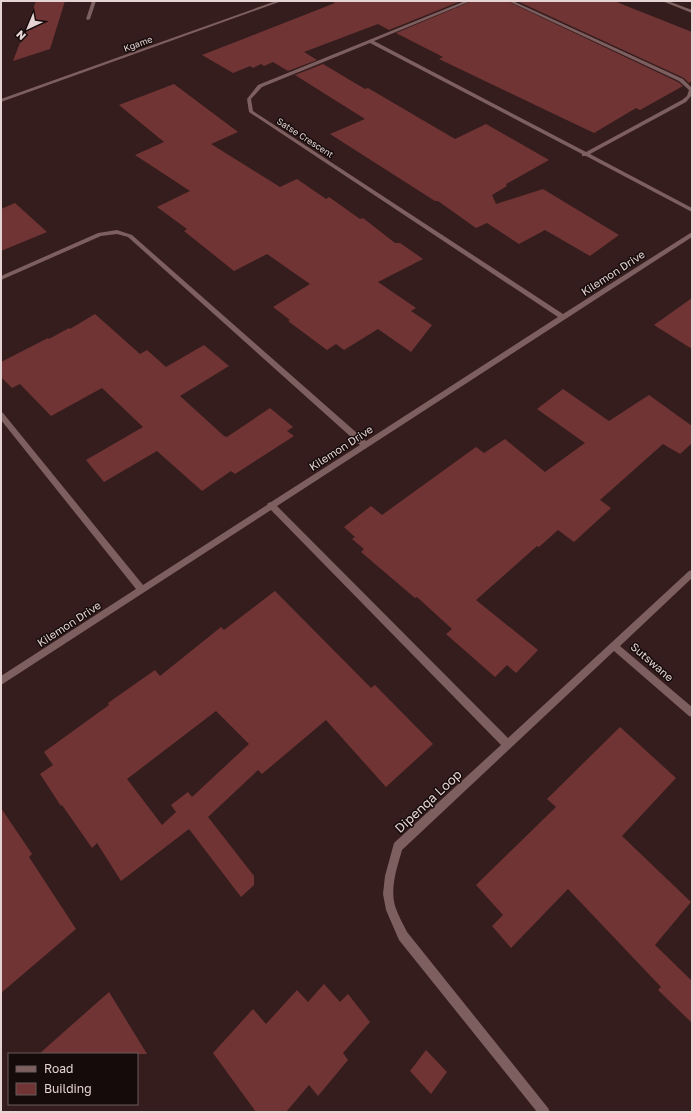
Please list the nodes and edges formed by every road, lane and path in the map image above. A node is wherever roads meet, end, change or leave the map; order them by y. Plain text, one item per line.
1 (94, 1) edge
2 (280, 1) edge
3 (469, 1) edge
4 (510, 1) edge
5 (664, 1) edge
6 (692, 12) edge
7 (88, 19) dead end
8 (370, 41) junction
9 (1, 101) edge
10 (584, 155) junction
11 (692, 210) edge
12 (692, 234) edge
13 (1, 278) edge
14 (564, 318) junction
15 (1, 415) edge
16 (365, 445) junction
17 (271, 505) junction
18 (692, 573) edge
19 (142, 590) junction
20 (614, 646) junction
21 (1, 681) edge
22 (692, 713) edge
23 (508, 745) junction
24 (544, 1112) edge

1 - 7 street
2 - 9 street, Kgame
3 - 8 street, Satse Crescent
4 - 10 street
5 - 6 street
8 - 10 street
8 - 14 street, Satse Crescent
10 - 11 street
12 - 14 street, Kilemon Drive
13 - 16 street
14 - 16 street, Kilemon Drive
15 - 19 street
16 - 17 street, Kilemon Drive
17 - 19 street, Kilemon Drive
17 - 23 street
18 - 20 street, Dipenqa Loop
19 - 21 street, Kilemon Drive
20 - 22 street, Sutswane
20 - 23 street, Dipenqa Loop
23 - 24 street, Dipenqa Loop

